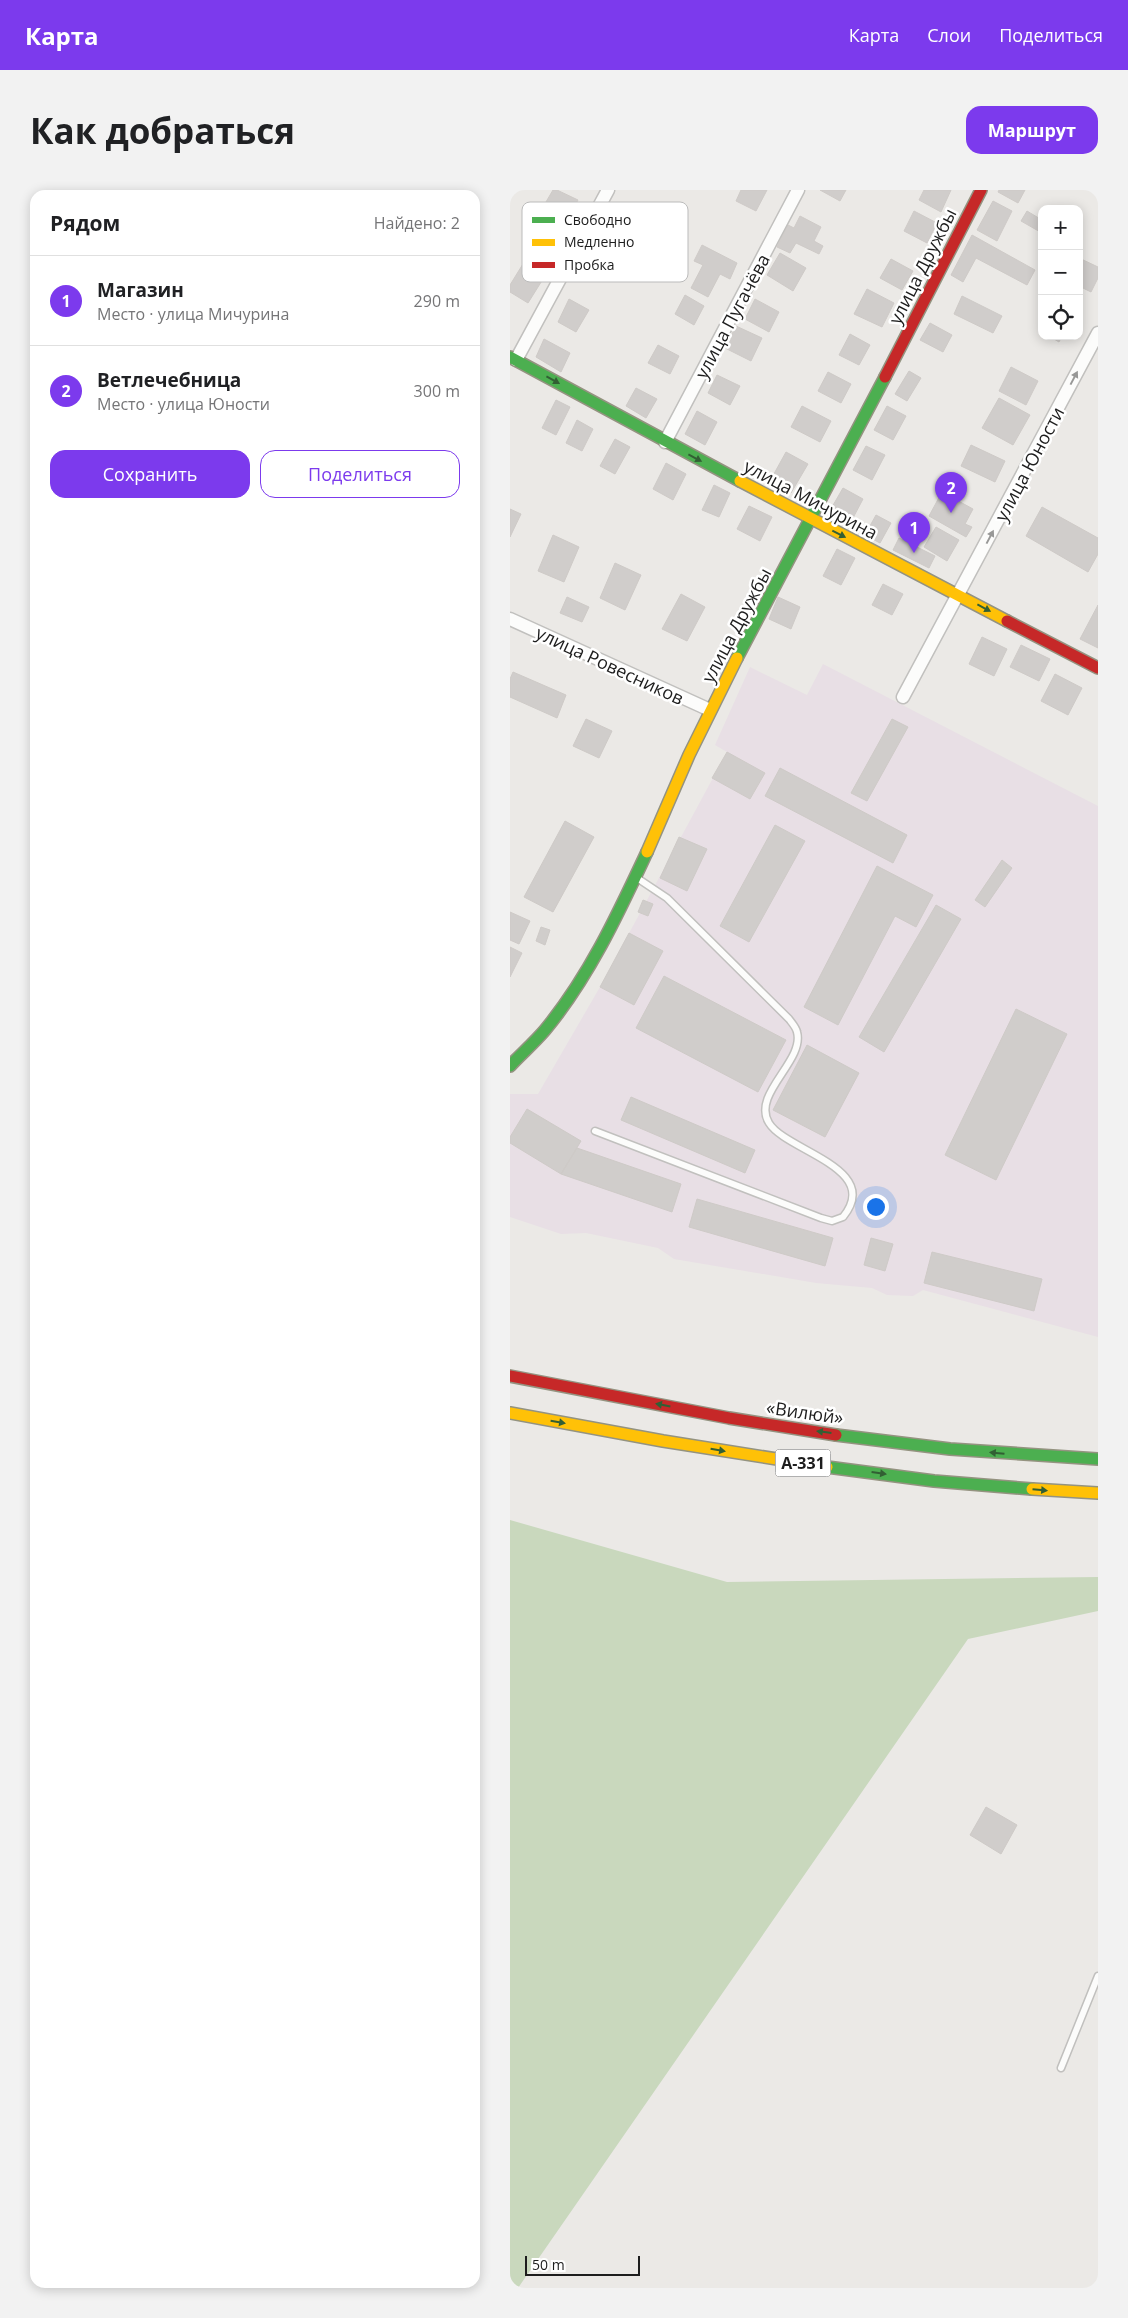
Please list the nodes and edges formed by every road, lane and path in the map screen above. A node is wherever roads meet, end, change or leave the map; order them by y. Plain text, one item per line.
1 (608, 190) edge
2 (798, 190) edge
3 (981, 190) edge
4 (601, 202) edge
5 (556, 282) edge
6 (1098, 333) edge
7 (513, 358) edge
8 (666, 442) junction
9 (812, 520) junction
10 (959, 595) junction
11 (510, 619) edge
12 (1098, 668) edge
13 (903, 697) dead end
14 (710, 710) junction
15 (634, 876) junction
16 (510, 1066) edge
17 (595, 1131) dead end
18 (510, 1376) edge
19 (510, 1413) edge
20 (1098, 1459) edge
21 (1098, 1493) edge
22 (1098, 1976) edge
23 (1061, 2068) dead end

1 - 4 street
2 - 8 street, улица Пугачёва
3 - 9 main road, улица Дружбы
5 - 7 street
10 -> 6 street, улица Юности
7 -> 8 main road, улица Мичурина
8 -> 9 main road, улица Мичурина
9 -> 10 main road, улица Мичурина
9 - 14 main road, улица Дружбы
10 -> 12 main road, улица Мичурина
10 - 13 street, улица Юности
11 - 14 street, улица Ровесников
14 - 15 main road, улица Дружбы
15 - 16 main road, улица Дружбы
15 - 17 lane
20 -> 18 main road, «Вилюй» / А-331
19 -> 21 main road, А-331
22 - 23 lane

